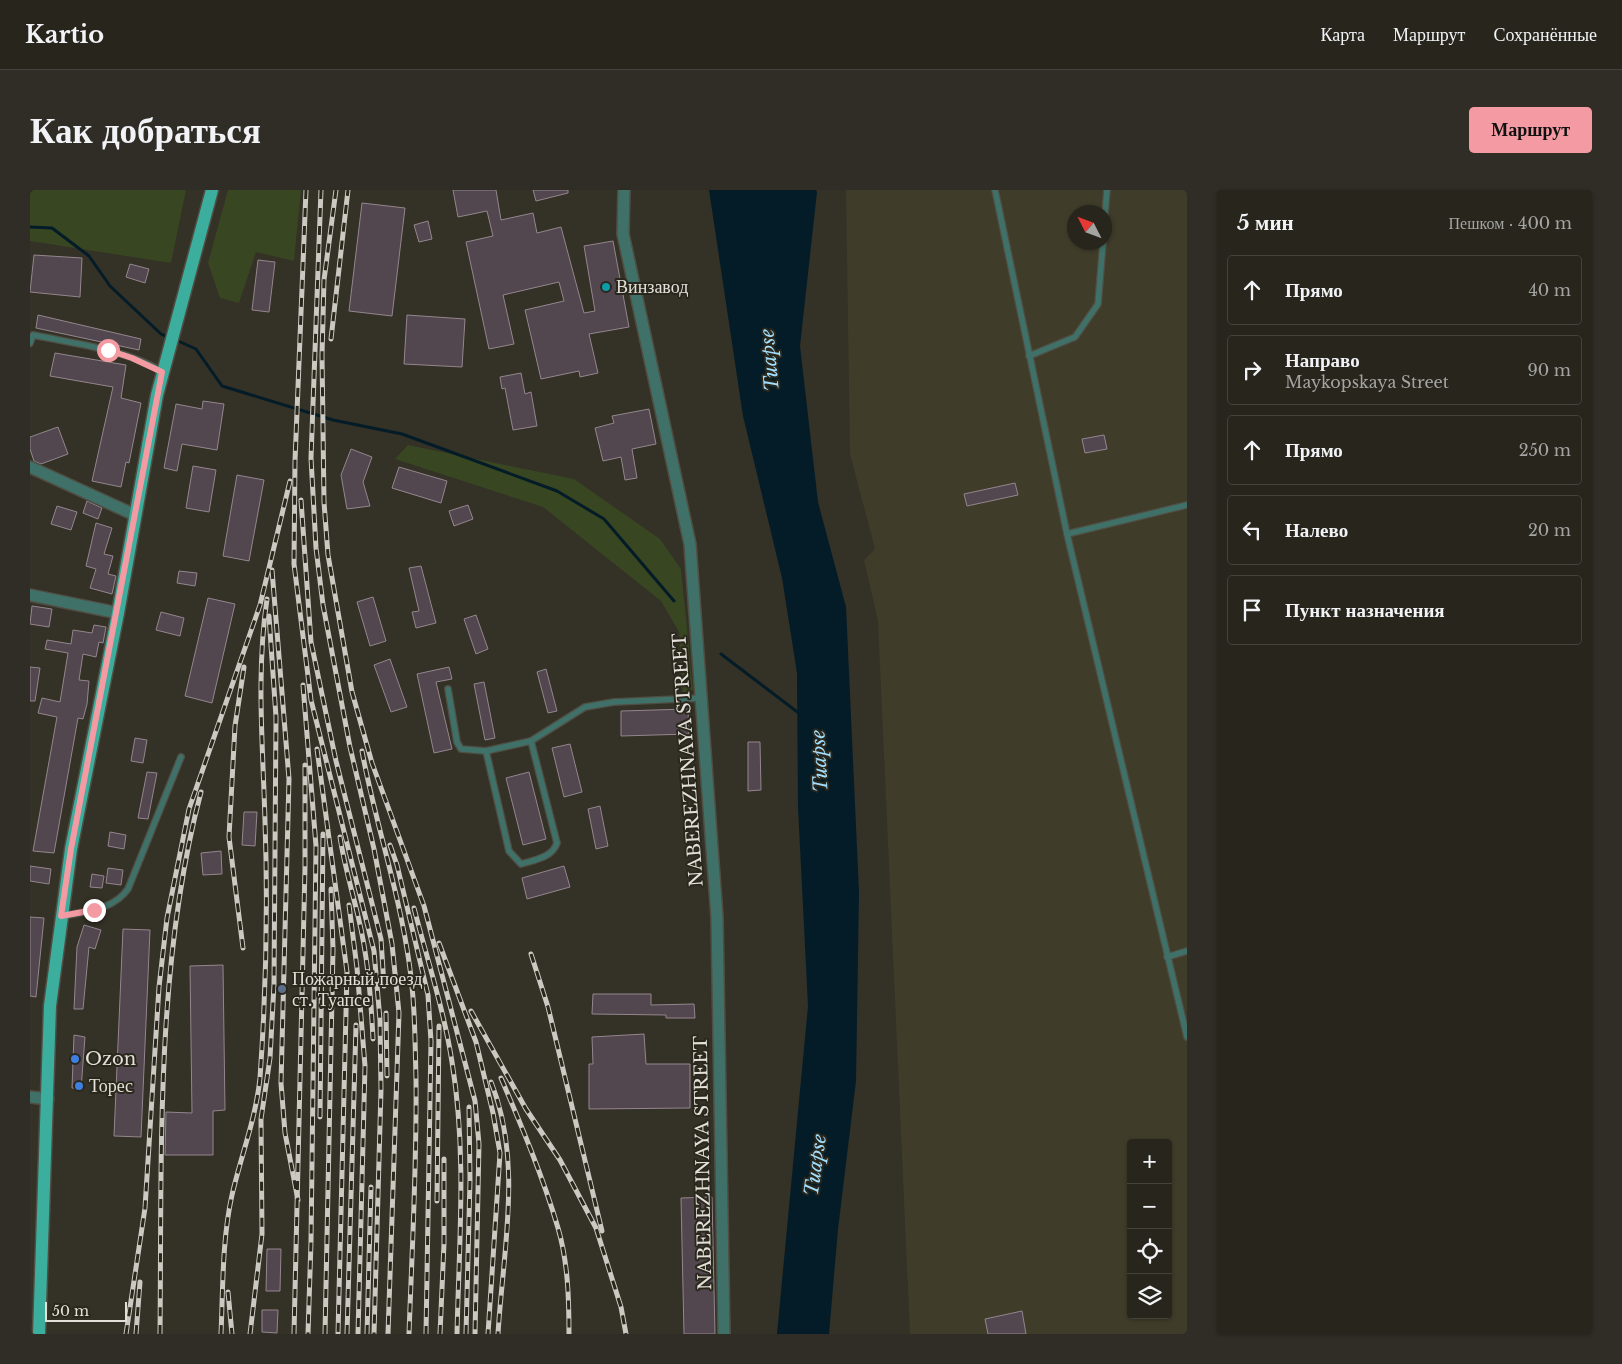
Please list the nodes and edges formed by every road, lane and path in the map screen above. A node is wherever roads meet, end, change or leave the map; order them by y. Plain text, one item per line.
1 (212, 190) edge
2 (624, 190) edge
3 (994, 190) edge
4 (1107, 190) edge
5 (1106, 205) edge
6 (1102, 250) edge
7 (30, 343) edge
8 (1029, 356) junction
9 (162, 372) junction
10 (30, 467) edge
11 (1187, 505) edge
12 (135, 515) junction
13 (1067, 534) junction
14 (30, 595) edge
15 (118, 613) junction
16 (448, 689) dead end
17 (701, 698) junction
18 (531, 741) junction
19 (486, 751) junction
20 (181, 758) dead end
21 (61, 916) junction
22 (1187, 951) edge
23 (1167, 956) junction
24 (1187, 1037) edge
25 (30, 1097) edge
26 (48, 1099) junction
27 (39, 1334) edge
28 (724, 1334) edge

1 - 9 main road
2 - 17 street, NABEREZHNAYA STREET
3 - 8 lane
4 - 5 lane
6 - 8 lane
7 - 9 lane
8 - 13 lane
9 - 12 main road
10 - 12 street
11 - 13 lane
12 - 15 main road
13 - 23 lane
14 - 15 street
15 - 21 main road
16 - 19 lane
17 - 18 lane
17 - 28 street, NABEREZHNAYA STREET
18 - 19 lane
18 - 19 lane
20 - 21 lane
21 - 26 main road
22 - 23 lane
23 - 24 lane
25 - 26 street
26 - 27 main road

